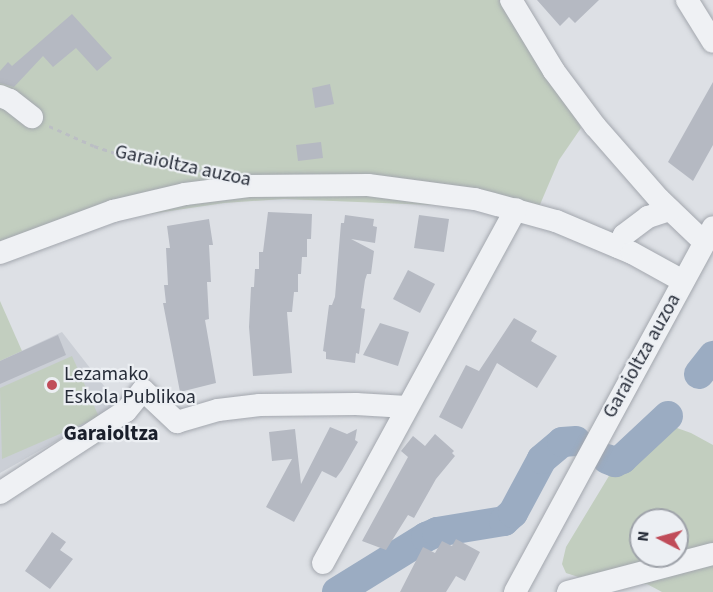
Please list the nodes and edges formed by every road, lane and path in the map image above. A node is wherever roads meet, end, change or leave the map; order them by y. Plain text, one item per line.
1 (511, 0) edge
2 (687, 0) edge
3 (713, 42) edge
4 (0, 96) edge
5 (32, 117) joint
6 (207, 171) dead end
7 (516, 209) junction
8 (670, 210) junction
9 (709, 235) edge
10 (618, 247) junction
11 (0, 254) edge
12 (683, 281) junction
13 (407, 407) junction
14 (0, 492) edge
15 (713, 554) edge
16 (323, 562) dead end
17 (515, 592) edge
18 (568, 592) edge

1 - 8 street
2 - 3 street
4 - 5 street
5 - 6 path, Garaioltza auzoa
7 - 10 street, Garaioltza auzoa
7 - 11 street, Garaioltza auzoa
7 - 13 street
8 - 9 street
8 - 10 street
9 - 12 street
10 - 12 street, Garaioltza auzoa
12 - 17 street, Garaioltza auzoa
13 - 14 street
13 - 16 street
15 - 18 street

